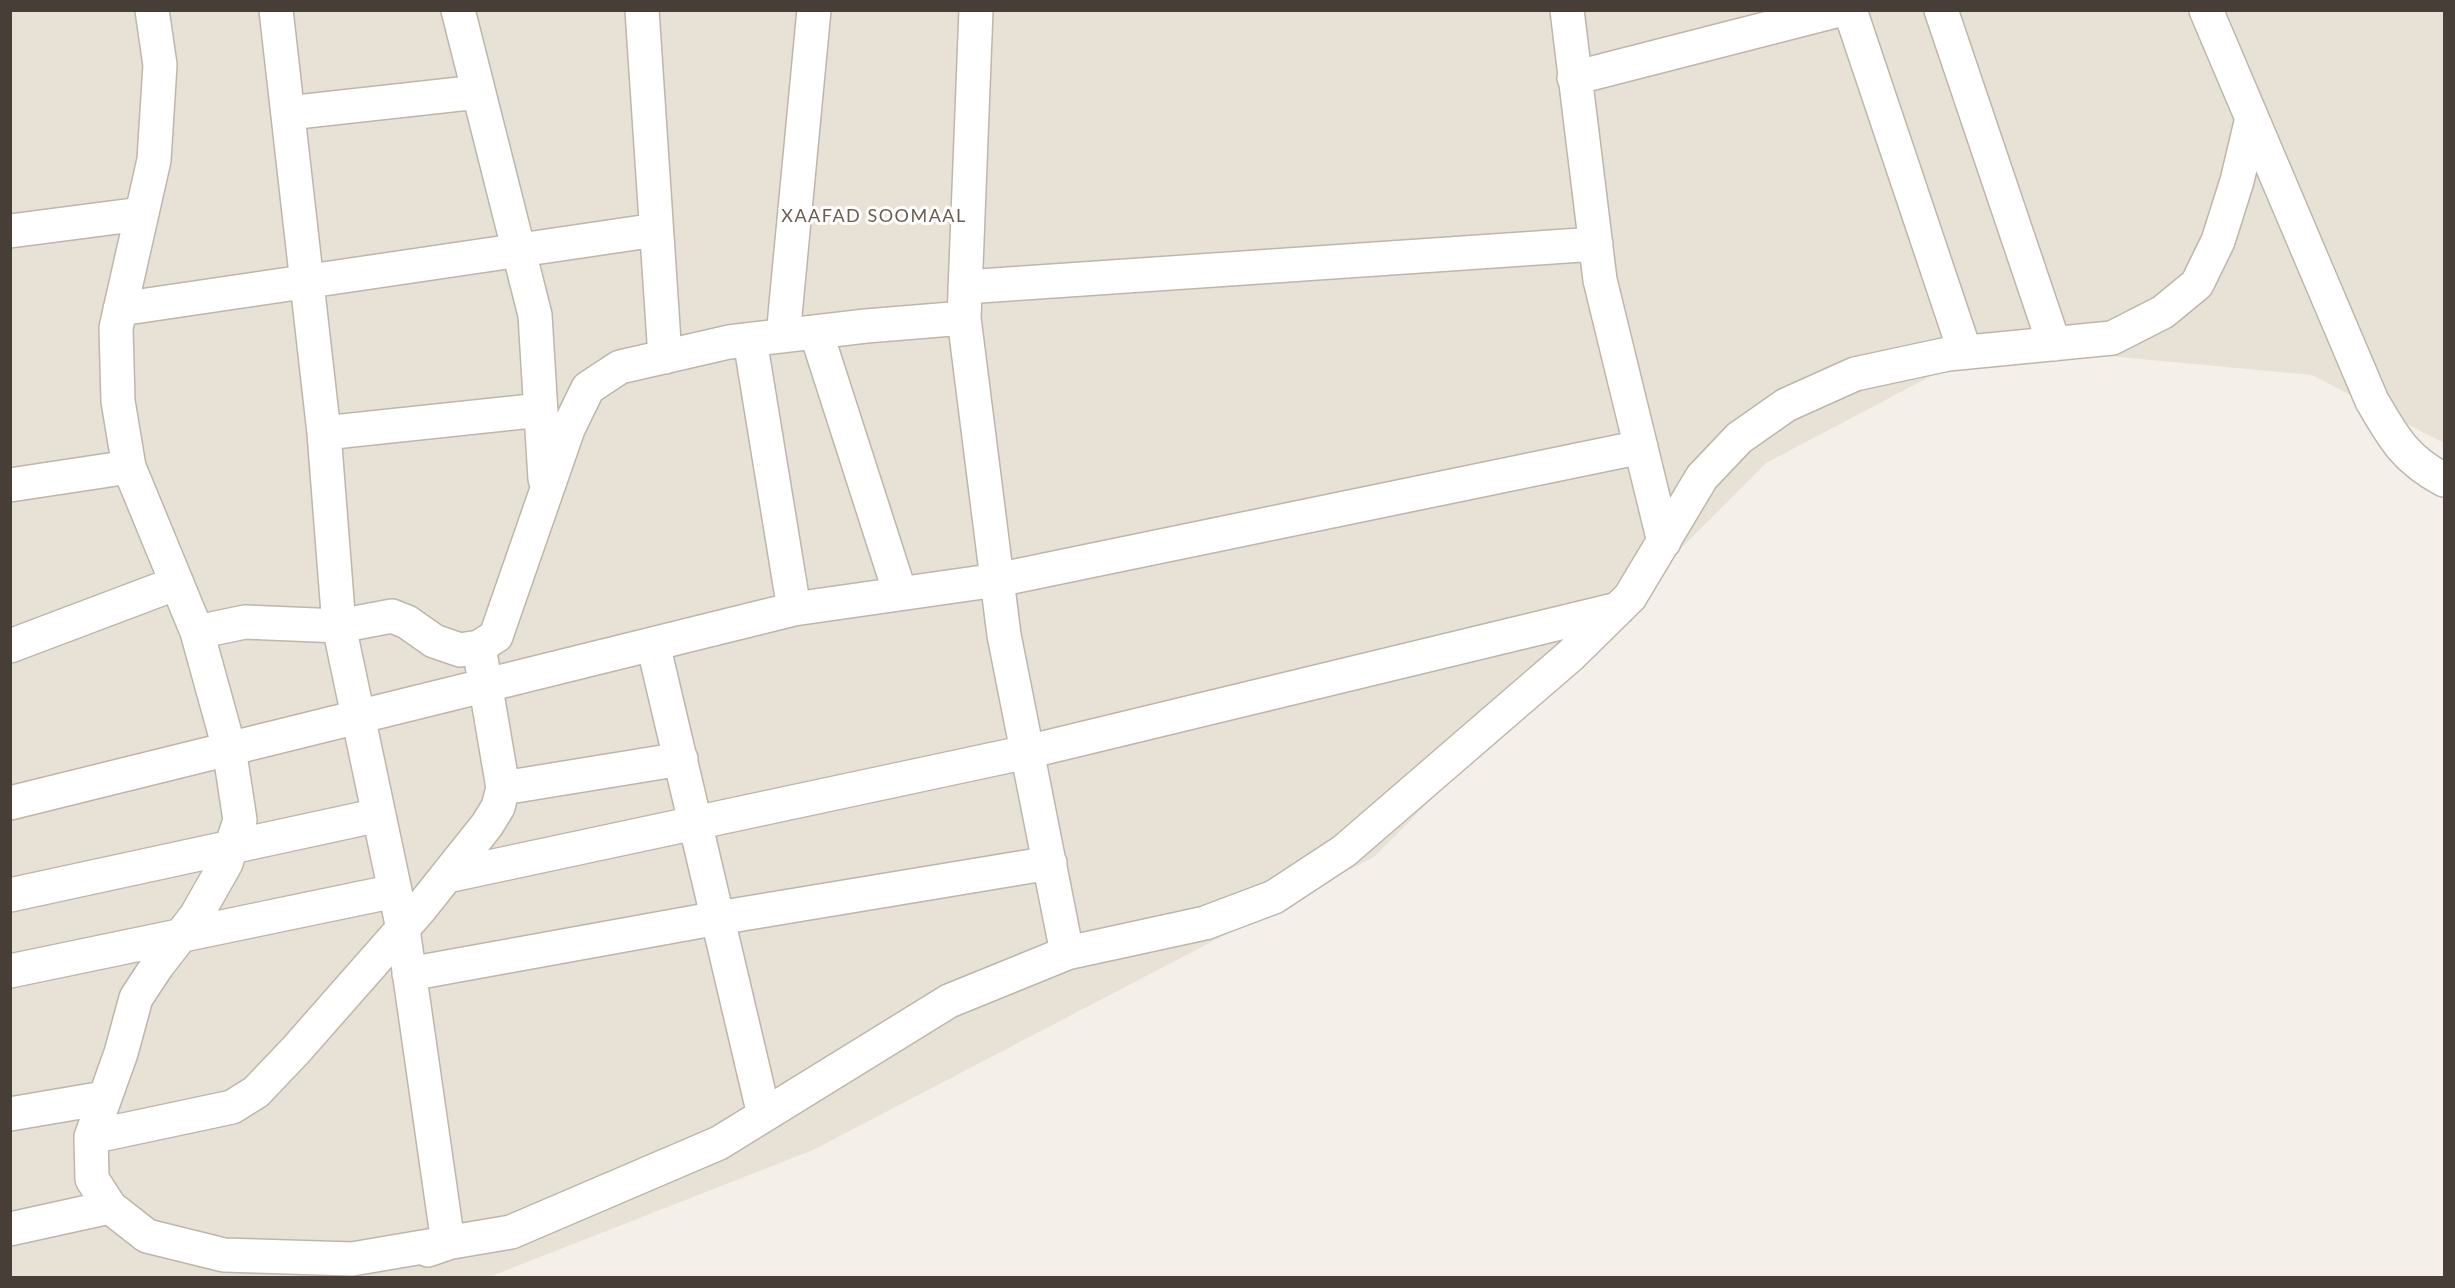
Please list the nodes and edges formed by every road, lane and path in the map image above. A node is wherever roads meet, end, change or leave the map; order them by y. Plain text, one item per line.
1 (152, 10) edge
2 (276, 10) edge
3 (458, 10) edge
4 (642, 10) edge
5 (814, 10) edge
6 (976, 10) edge
7 (1567, 10) edge
8 (1839, 10) edge
9 (1850, 10) edge
10 (1941, 10) edge
11 (2206, 10) edge
12 (1574, 78) junction
13 (478, 92) junction
14 (288, 113) junction
15 (2252, 118) junction
16 (141, 214) junction
17 (656, 230) junction
18 (10, 231) edge
19 (1596, 244) junction
20 (519, 250) junction
21 (307, 282) junction
22 (965, 303) junction
23 (120, 309) junction
24 (816, 332) junction
25 (783, 336) junction
26 (750, 340) junction
27 (2054, 344) junction
28 (1965, 352) junction
29 (665, 357) junction
30 (541, 410) junction
31 (324, 433) junction
32 (1641, 447) junction
33 (129, 467) junction
34 (2445, 480) edge
35 (10, 485) edge
36 (546, 494) junction
37 (1664, 542) junction
38 (997, 580) junction
39 (177, 583) junction
40 (900, 593) junction
41 (794, 609) junction
42 (1618, 609) junction
43 (339, 626) junction
44 (196, 632) junction
45 (653, 644) junction
46 (10, 646) edge
47 (479, 647) junction
48 (485, 685) junction
49 (358, 717) junction
50 (229, 748) junction
51 (1027, 752) junction
52 (681, 759) junction
53 (503, 788) junction
54 (10, 803) edge
55 (379, 815) junction
56 (695, 823) junction
57 (231, 847) junction
58 (1050, 863) junction
59 (447, 876) junction
60 (394, 891) junction
61 (10, 895) edge
62 (718, 918) junction
63 (403, 929) junction
64 (181, 936) junction
65 (1067, 953) junction
66 (10, 971) edge
67 (409, 974) junction
68 (104, 1098) junction
69 (10, 1114) edge
70 (764, 1115) junction
71 (91, 1137) junction
72 (110, 1207) junction
73 (10, 1229) edge
74 (448, 1243) junction
75 (349, 1278) edge

1 - 16 street
2 - 14 street
3 - 13 street
4 - 17 street
5 - 25 street
6 - 22 street
7 - 12 street
8 - 12 street
9 - 28 street
10 - 27 street
11 - 15 street
12 - 19 street
13 - 14 street
13 - 20 street
14 - 21 street
15 - 27 street
15 - 34 street
16 - 18 street
16 - 23 street
17 - 20 street
17 - 29 street
19 - 22 street
19 - 32 street
20 - 21 street
20 - 30 street
21 - 23 street
21 - 31 street
22 - 24 street
22 - 38 street
23 - 33 street
24 - 25 street
24 - 40 street
25 - 26 street
26 - 29 street
26 - 41 street
27 - 28 street
28 - 37 street
29 - 36 street
30 - 31 street
30 - 36 street
31 - 43 street
32 - 37 street
32 - 38 street
33 - 35 street
33 - 39 street
36 - 47 street
37 - 42 street
38 - 40 street
38 - 51 street
39 - 44 street
39 - 46 street
40 - 41 street
41 - 45 street
42 - 51 street
42 - 65 street
43 - 44 street
43 - 47 street
43 - 49 street
44 - 50 street
45 - 48 street
45 - 52 street
47 - 48 street
48 - 49 street
48 - 53 street
49 - 50 street
49 - 55 street
50 - 54 street
50 - 57 street
51 - 56 street
51 - 58 street
52 - 53 street
52 - 56 street
53 - 59 street
55 - 57 street
55 - 60 street
56 - 59 street
56 - 62 street
57 - 61 street
57 - 64 street
58 - 62 street
58 - 65 street
59 - 63 street
60 - 63 street
60 - 64 street
62 - 67 street
62 - 70 street
63 - 67 street
63 - 71 street
64 - 66 street
64 - 68 street
65 - 70 street
67 - 74 street
68 - 69 street
68 - 71 street
70 - 74 street
71 - 72 street
72 - 73 street
72 - 74 street
74 - 75 street

